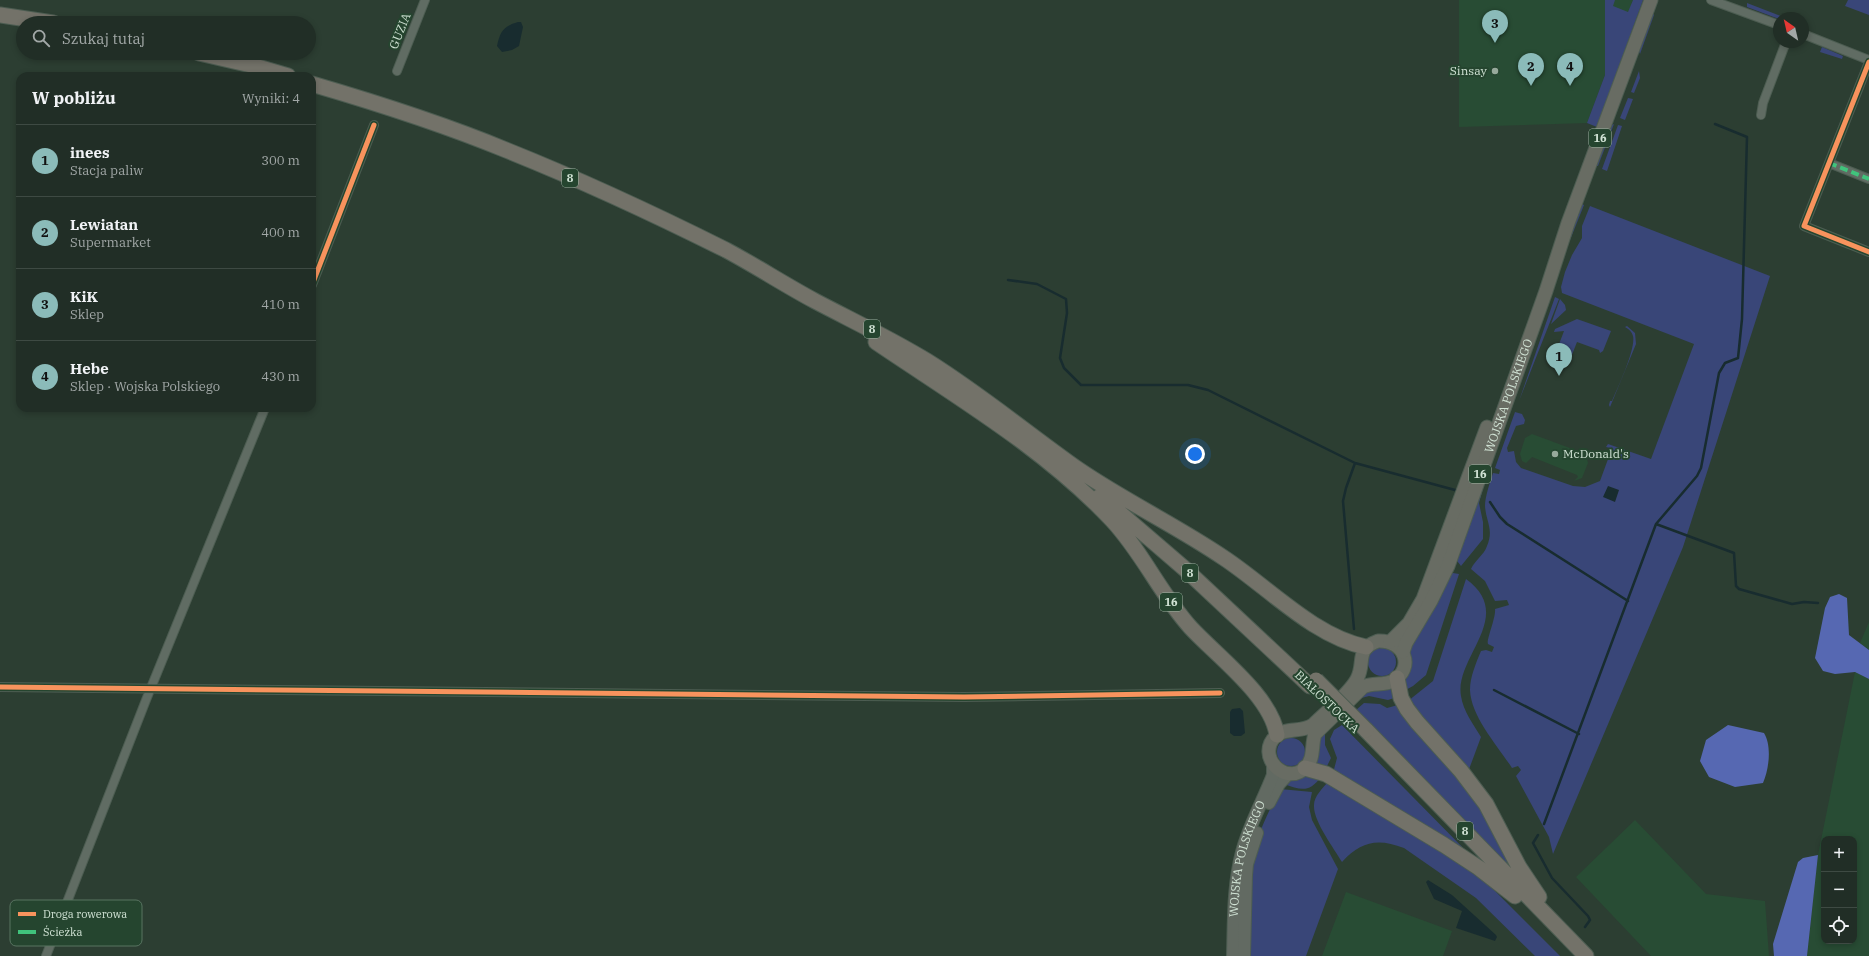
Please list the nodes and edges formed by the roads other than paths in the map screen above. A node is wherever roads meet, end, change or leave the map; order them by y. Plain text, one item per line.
1 (425, 0) edge
2 (1651, 0) edge
3 (1711, 0) edge
4 (0, 15) edge
5 (16, 17) edge
6 (1773, 24) edge
7 (1809, 36) edge
8 (1784, 48) edge
9 (1868, 58) edge
10 (229, 60) edge
11 (397, 71) dead end
12 (275, 72) edge
13 (1865, 83) edge
14 (316, 85) edge
15 (1761, 114) dead end
16 (374, 125) dead end
17 (1828, 163) junction
18 (1869, 179) edge
19 (1869, 252) edge
20 (316, 275) edge
21 (816, 301) junction
22 (1502, 401) junction
23 (262, 412) edge
24 (1061, 470) junction
25 (1080, 470) junction
26 (1390, 642) junction
27 (1366, 647) junction
28 (1403, 652) junction
29 (1396, 678) junction
30 (1313, 683) junction
31 (0, 686) edge
32 (151, 689) junction
33 (1220, 693) dead end
34 (1316, 727) junction
35 (1363, 732) junction
36 (1277, 735) junction
37 (1273, 765) junction
38 (1305, 768) junction
39 (1289, 773) junction
40 (1516, 896) junction
41 (68, 900) edge
42 (1564, 933) junction
43 (50, 946) edge
44 (46, 956) edge
45 (1233, 956) edge
46 (1244, 956) edge
47 (1573, 956) edge
48 (1586, 956) edge

1 - 11 street, GUZIA
2 - 22 main road, WOJSKA POLSKIEGO / 16
3 - 6 street
4 - 5 highway
7 - 9 street
8 - 15 street
9 - 13 street
10 - 12 highway
13 - 17 street
14 - 21 highway, 8
16 - 20 street
17 - 18 street
17 - 19 street
21 - 24 highway, 8
21 - 25 highway, 8
22 - 26 main road, WOJSKA POLSKIEGO / 16
22 - 28 main road, WOJSKA POLSKIEGO / 16
23 - 32 street
24 - 30 highway, BIAŁOSTOCKA / 8
24 - 36 highway, 16
25 - 27 highway
25 - 30 highway, BIAŁOSTOCKA / 8
26 - 27 main road
26 - 28 main road
27 - 34 main road
28 - 29 main road, 16
29 - 34 main road
29 - 42 highway
30 - 35 highway, BIAŁOSTOCKA / 8, bridge
31 - 32 street
32 - 33 street
32 - 41 street
34 - 36 main road
34 - 38 main road
35 - 40 highway, BIAŁOSTOCKA / 8
35 - 42 highway, BIAŁOSTOCKA / 8
36 - 37 main road
37 - 39 main road
37 - 45 main road, WOJSKA POLSKIEGO
38 - 39 main road
38 - 40 highway
39 - 46 main road, WOJSKA POLSKIEGO
40 - 47 highway, BIAŁOSTOCKA / 8
42 - 48 highway, BIAŁOSTOCKA / 8
43 - 44 street

